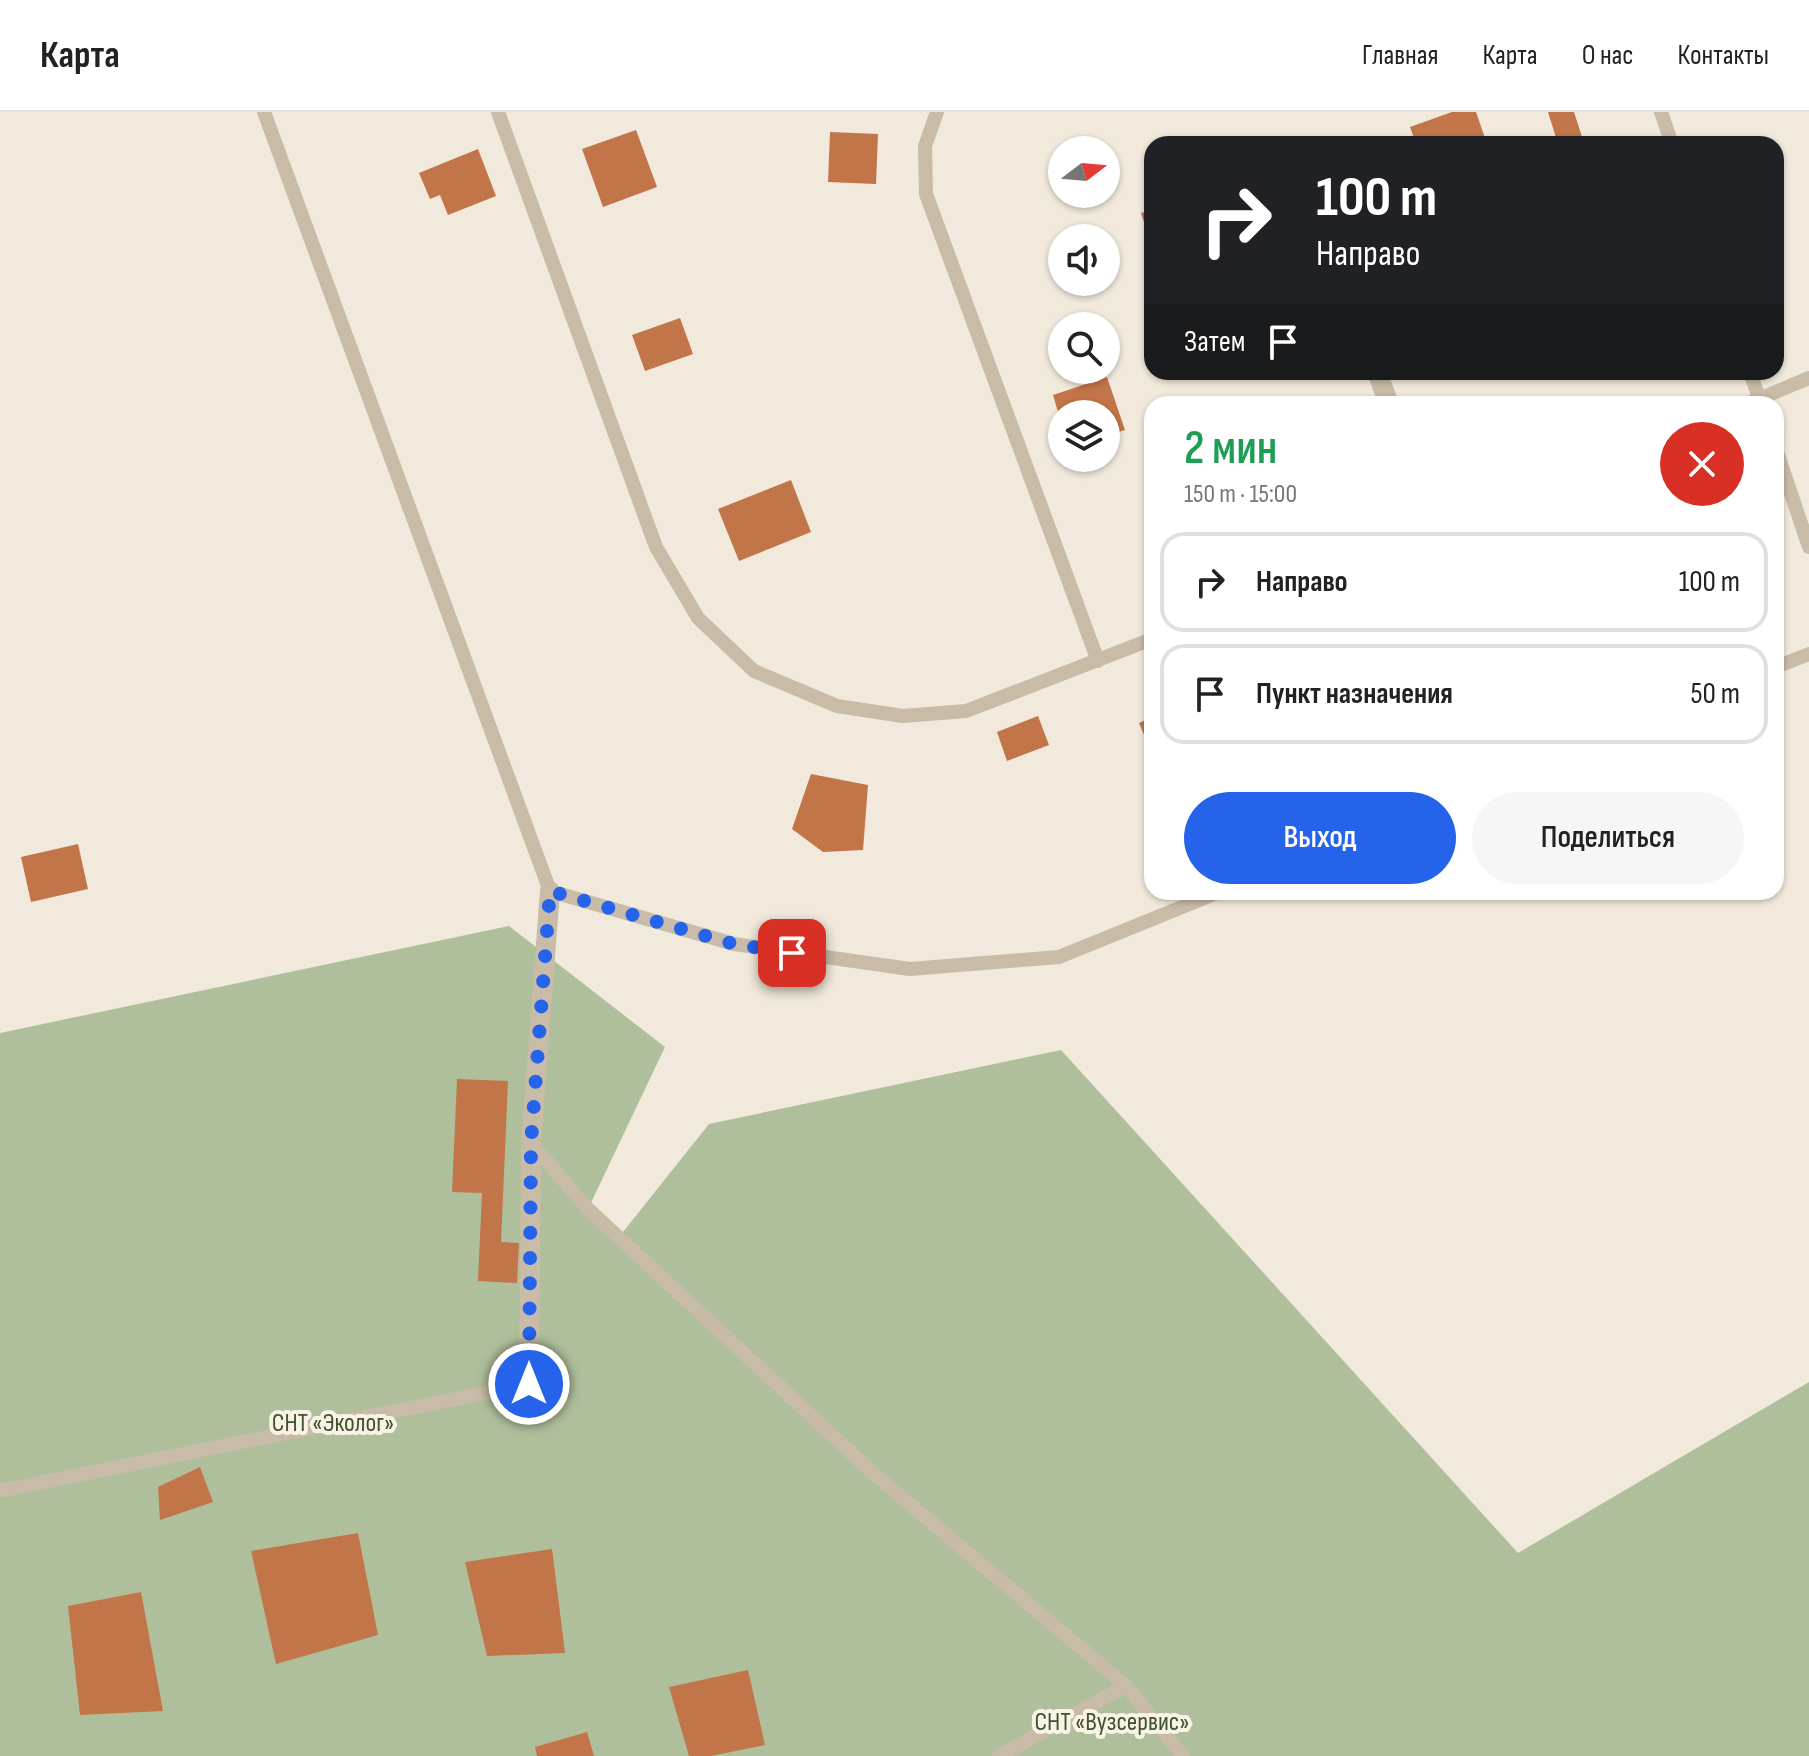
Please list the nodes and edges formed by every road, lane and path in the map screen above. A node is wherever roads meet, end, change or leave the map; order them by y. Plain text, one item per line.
1 (264, 112) edge
2 (498, 112) edge
3 (937, 112) edge
4 (1661, 112) edge
5 (1669, 136) edge
6 (1809, 378) edge
7 (1769, 396) edge
8 (1784, 473) edge
9 (1809, 547) edge
10 (1144, 642) edge
11 (1809, 654) edge
12 (1098, 661) junction
13 (1784, 664) edge
14 (550, 891) junction
15 (1199, 900) edge
16 (531, 1143) junction
17 (529, 1384) joint
18 (0, 1491) edge
19 (1126, 1686) junction
20 (999, 1756) edge
21 (1183, 1756) edge

1 - 14 lane
2 - 12 lane
3 - 12 lane
4 - 5 lane
6 - 7 lane
8 - 9 lane
10 - 12 lane
11 - 13 lane
14 - 15 lane
14 - 16 street
16 - 17 street
16 - 19 lane
17 - 18 lane
19 - 20 lane
19 - 21 lane

